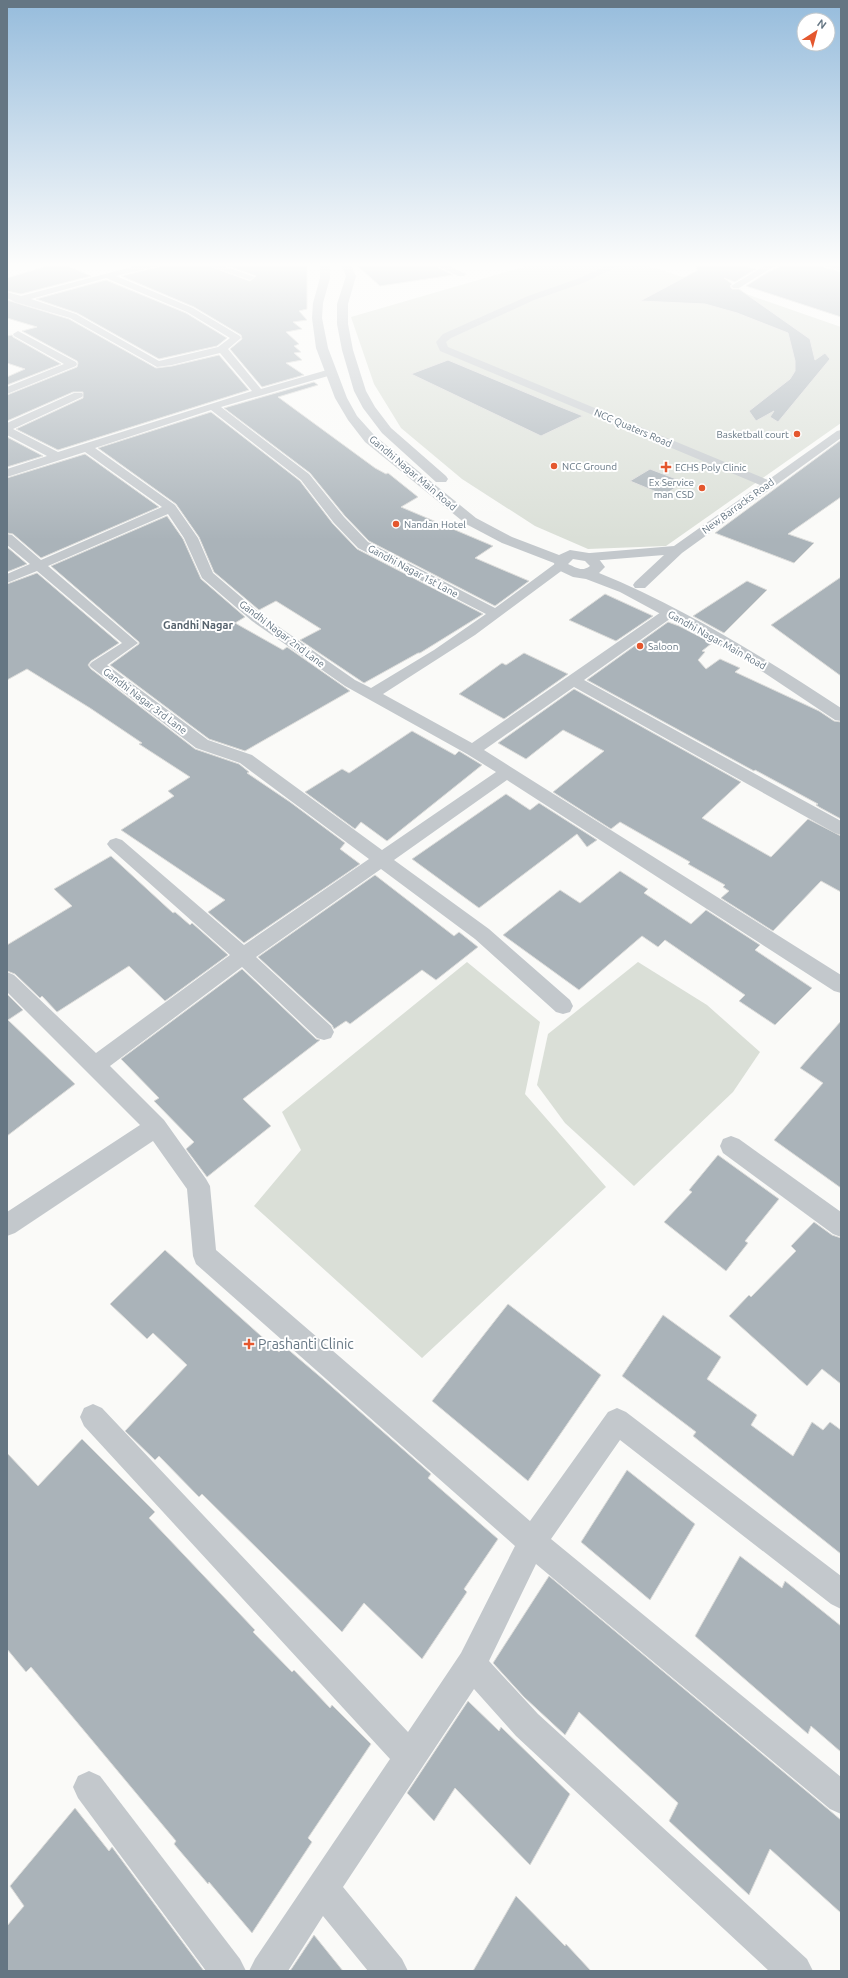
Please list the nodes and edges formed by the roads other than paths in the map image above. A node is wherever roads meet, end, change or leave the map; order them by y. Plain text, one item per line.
1 (56, 355) edge
2 (142, 355) edge
3 (198, 355) edge
4 (227, 355) edge
5 (325, 355) edge
6 (349, 355) edge
7 (459, 355) edge
8 (331, 372) junction
9 (7, 391) edge
10 (258, 392) junction
11 (78, 395) dead end
12 (213, 406) junction
13 (7, 427) edge
14 (7, 430) edge
15 (841, 433) edge
16 (86, 447) junction
17 (56, 456) junction
18 (7, 472) edge
19 (768, 484) junction
20 (448, 485) dead end
21 (171, 508) junction
22 (518, 531) dead end
23 (7, 538) edge
24 (677, 550) junction
25 (564, 560) junction
26 (39, 566) junction
27 (592, 566) junction
28 (7, 580) edge
29 (640, 585) junction
30 (669, 613) junction
31 (496, 614) junction
32 (573, 680) junction
33 (372, 695) junction
34 (841, 700) edge
35 (841, 716) edge
36 (473, 750) junction
37 (507, 772) junction
38 (841, 829) edge
39 (116, 844) dead end
40 (383, 859) junction
41 (244, 956) junction
42 (7, 980) edge
43 (841, 985) edge
44 (563, 1006) dead end
45 (324, 1032) dead end
46 (95, 1065) junction
47 (156, 1127) junction
48 (731, 1146) dead end
49 (7, 1225) edge
50 (841, 1226) edge
51 (93, 1417) dead end
52 (532, 1542) junction
53 (841, 1594) edge
54 (472, 1664) junction
55 (409, 1757) junction
56 (89, 1787) dead end
57 (841, 1798) edge
58 (322, 1888) junction
59 (228, 1971) edge
60 (267, 1971) edge
61 (390, 1971) edge
62 (796, 1971) edge

1 - 9 street
2 - 3 street
4 - 10 street
5 - 8 street, Gandhi Nagar Main Road
6 - 20 street, Gandhi Nagar Main Road
7 - 19 street, NCC Quaters Road
8 - 10 street
8 - 25 street, Gandhi Nagar Main Road
10 - 12 street
11 - 13 street
12 - 16 street
12 - 31 street, Gandhi Nagar 1st Lane
14 - 17 street
15 - 19 street, New Barracks Road
16 - 17 street
16 - 21 street, Gandhi Nagar 2nd Lane
17 - 18 street
19 - 24 street, New Barracks Road
21 - 26 street
21 - 33 street, Gandhi Nagar 2nd Lane
22 - 25 street
23 - 26 street, Gandhi Nagar 3rd Lane
24 - 27 street
24 - 29 street, New Barracks Road
25 - 27 street
25 - 31 street
26 - 28 street
26 - 40 street, Gandhi Nagar 3rd Lane
27 - 29 street, Gandhi Nagar Main Road
27 - 30 street, Gandhi Nagar Main Road
29 - 34 street, Gandhi Nagar Main Road
30 - 32 street
30 - 35 street, Gandhi Nagar Main Road
31 - 33 street
32 - 36 street
32 - 38 street
33 - 36 street, Gandhi Nagar 2nd Lane
36 - 37 street, Gandhi Nagar 2nd Lane
37 - 40 street
37 - 43 street, Gandhi Nagar 2nd Lane
39 - 41 street
40 - 41 street
40 - 44 street
41 - 45 street
41 - 46 street
42 - 46 street
46 - 47 street
47 - 49 street
47 - 52 street
48 - 50 street
51 - 55 street
52 - 53 street
52 - 54 street
52 - 57 street
54 - 55 street
54 - 62 street
55 - 58 street
56 - 59 street
58 - 60 street
58 - 61 street

